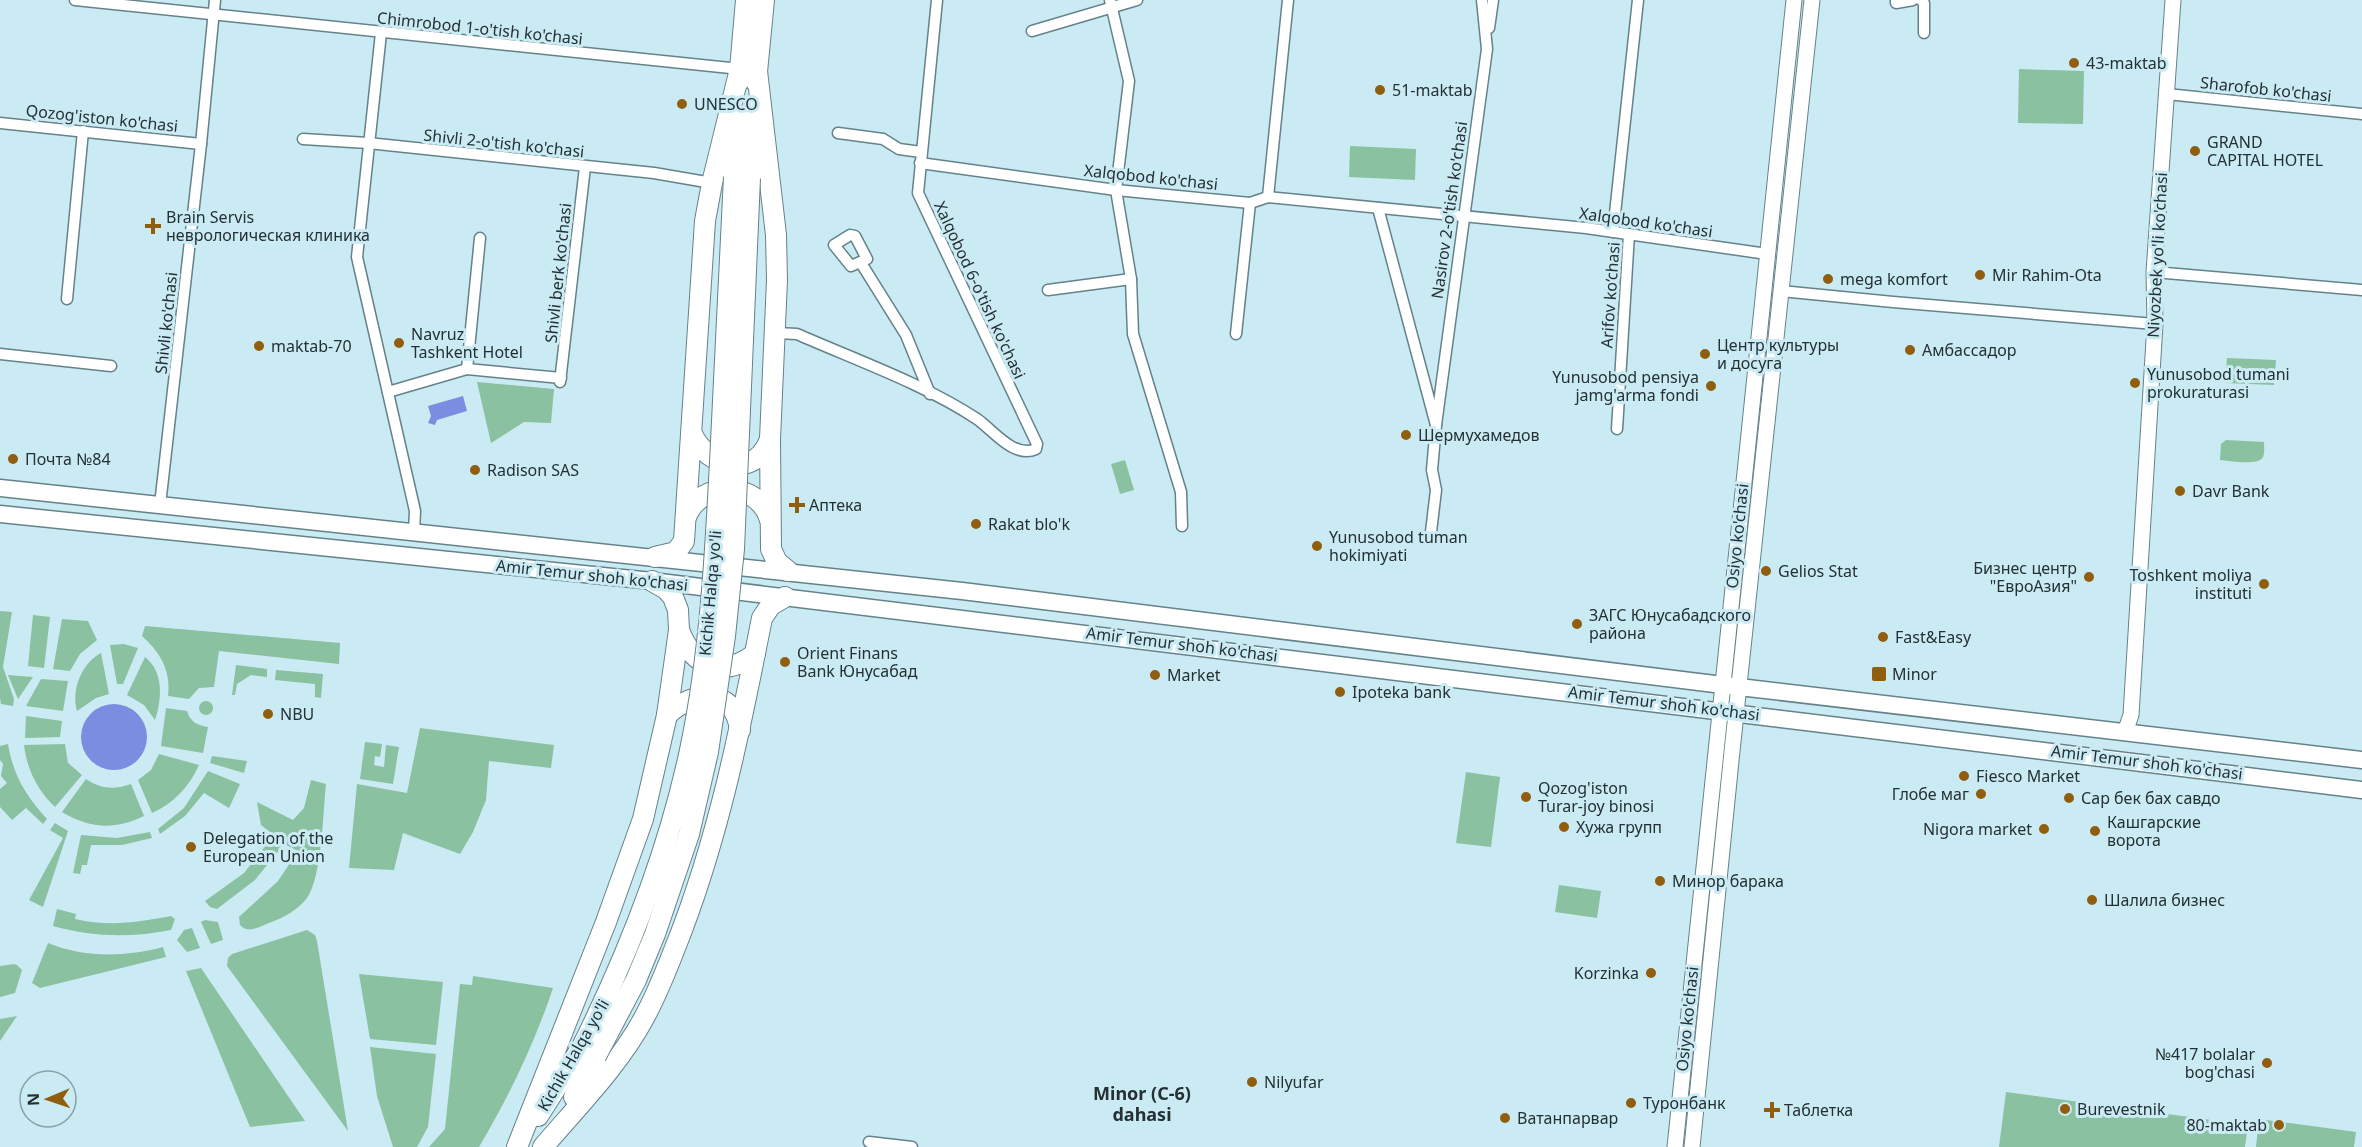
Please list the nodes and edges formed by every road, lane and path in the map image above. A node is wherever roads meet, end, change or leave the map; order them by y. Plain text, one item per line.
1 (75, 0) edge
2 (215, 0) edge
3 (746, 0) edge
4 (764, 0) edge
5 (937, 0) edge
6 (1137, 0) edge
7 (1288, 0) edge
8 (1482, 0) edge
9 (1493, 0) edge
10 (1638, 0) edge
11 (1794, 0) edge
12 (1812, 0) edge
13 (1896, 0) edge
14 (1913, 0) edge
15 (1921, 0) edge
16 (2173, 0) edge
17 (1111, 4) edge
18 (213, 13) junction
19 (1032, 31) dead end
20 (381, 33) junction
21 (1924, 33) dead end
22 (1486, 49) junction
23 (748, 70) junction
24 (2166, 94) junction
25 (2362, 114) edge
26 (0, 123) edge
27 (83, 131) junction
28 (838, 133) dead end
29 (303, 139) dead end
30 (368, 142) junction
31 (201, 144) junction
32 (921, 152) junction
33 (920, 163) junction
34 (585, 167) junction
35 (706, 183) junction
36 (1116, 190) junction
37 (1268, 197) junction
38 (1250, 203) junction
39 (1378, 208) junction
40 (1463, 216) junction
41 (1613, 232) junction
42 (1629, 234) junction
43 (480, 237) dead end
44 (1767, 254) junction
45 (861, 263) dead end
46 (2154, 272) junction
47 (1131, 279) junction
48 (1048, 290) dead end
49 (2362, 290) edge
50 (1781, 291) junction
51 (67, 299) dead end
52 (2155, 324) junction
53 (776, 333) junction
54 (1236, 334) dead end
55 (0, 354) edge
56 (111, 366) dead end
57 (466, 369) junction
58 (388, 392) junction
59 (930, 394) junction
60 (1436, 425) junction
61 (1617, 429) dead end
62 (692, 434) junction
63 (770, 439) junction
64 (0, 488) edge
65 (160, 505) junction
66 (0, 513) edge
67 (232, 513) junction
68 (686, 517) junction
69 (771, 523) junction
70 (1182, 526) dead end
71 (414, 532) junction
72 (1431, 532) dead end
73 (229, 537) junction
74 (655, 557) junction
75 (788, 571) junction
76 (652, 581) junction
77 (785, 597) junction
78 (1038, 600) junction
79 (1035, 626) junction
80 (679, 630) junction
81 (755, 654) junction
82 (1490, 655) junction
83 (1489, 682) junction
84 (1730, 685) junction
85 (1727, 711) junction
86 (667, 715) junction
87 (740, 730) junction
88 (2125, 732) junction
89 (2327, 756) junction
90 (2119, 760) junction
91 (2362, 760) edge
92 (2323, 785) junction
93 (2362, 789) edge
94 (589, 1052) junction
95 (869, 1142) dead end
96 (517, 1147) edge
97 (542, 1147) edge
98 (912, 1147) edge
99 (1675, 1147) edge
100 (1692, 1147) edge

1 - 18 street, Chimrobod 1-o'tish ko'chasi
2 - 18 street, Shivli ko'chasi
3 - 23 highway, Kichik Halqa yo'li
4 - 23 highway, Kichik Halqa yo'li
5 - 32 street, Xalqobod 6-o'tish ko'chasi
6 - 17 street
7 - 37 street
8 - 22 street, Nasirov 2-o'tish ko'chasi
9 - 22 street
10 - 41 street
11 - 44 main road, Osiyo ko'chasi
12 - 50 main road, Osiyo ko'chasi
13 - 14 street
15 - 21 street
16 - 24 main road, Niyozbek yo'li ko'chasi
17 - 19 street
17 - 36 street
18 - 20 street, Chimrobod 1-o'tish ko'chasi
18 - 31 street, Shivli ko'chasi
20 - 23 street, Chimrobod 1-o'tish ko'chasi
20 - 30 street
22 - 40 street, Nasirov 2-o'tish ko'chasi
23 - 35 highway
23 - 53 highway
23 - 94 highway, Kichik Halqa yo'li, bridge
24 - 25 street, Sharofob ko'chasi
24 - 46 main road, Niyozbek yo'li ko'chasi
26 - 27 street, Qozog'iston ko'chasi
27 - 31 street, Qozog'iston ko'chasi
27 - 51 street
28 - 32 street
29 - 30 street, Shivli 2-o'tish ko'chasi
30 - 34 street, Shivli 2-o'tish ko'chasi
30 - 58 street
31 - 65 street, Shivli ko'chasi
32 - 33 street, Xalqobod 6-o'tish ko'chasi
33 - 36 street, Xalqobod ko'chasi
33 - 59 street, Xalqobod 6-o'tish ko'chasi
34 - 35 street, Shivli 2-o'tish ko'chasi
34 - 57 street, Shivli berk ko'chasi
35 - 62 highway
36 - 38 street, Xalqobod ko'chasi
36 - 47 street
37 - 38 street, Xalqobod ko'chasi
37 - 39 street, Xalqobod ko'chasi
38 - 54 street
39 - 40 street, Xalqobod ko'chasi
39 - 60 street
40 - 41 street, Xalqobod ko'chasi
40 - 60 street, Nasirov 2-o'tish ko'chasi
41 - 42 street, Xalqobod ko'chasi
42 - 44 street, Xalqobod ko'chasi
42 - 61 street, Arifov ko‘chasi
43 - 57 street
44 - 84 main road, Osiyo ko'chasi
45 - 59 street
46 - 49 street
46 - 52 main road, Niyozbek yo'li ko'chasi
47 - 48 street
47 - 70 street
50 - 52 street
50 - 84 main road, Osiyo ko'chasi
52 - 88 main road, Niyozbek yo'li ko'chasi
53 - 59 street
53 - 63 highway
55 - 56 street
57 - 58 street
58 - 71 street
60 - 72 street
62 - 63 highway
62 - 68 highway
63 - 69 highway
64 - 65 main road, Amir Temur shoh ko'chasi
65 - 67 main road, Amir Temur shoh ko'chasi
66 - 73 main road, Amir Temur shoh ko'chasi
67 - 71 main road, Amir Temur shoh ko'chasi
67 - 73 main road
68 - 69 highway
68 - 74 highway
69 - 75 highway
71 - 74 main road, Amir Temur shoh ko'chasi
73 - 76 main road, Amir Temur shoh ko'chasi
74 - 75 main road, Amir Temur shoh ko'chasi
75 - 78 main road, Amir Temur shoh ko'chasi
76 - 77 main road, Amir Temur shoh ko'chasi
76 - 80 highway
77 - 79 main road, Amir Temur shoh ko'chasi
77 - 81 highway
78 - 79 main road
78 - 82 main road, Amir Temur shoh ko'chasi
79 - 83 main road, Amir Temur shoh ko'chasi
80 - 81 highway
80 - 86 highway
81 - 87 highway
82 - 83 main road
82 - 84 main road, Amir Temur shoh ko'chasi
83 - 85 main road, Amir Temur shoh ko'chasi
84 - 85 main road, Osiyo ko'chasi
84 - 88 main road, Amir Temur shoh ko'chasi
85 - 90 main road, Amir Temur shoh ko'chasi
85 - 99 main road, Osiyo ko'chasi
85 - 100 main road, Osiyo ko'chasi
86 - 87 highway
86 - 96 highway
87 - 97 highway
88 - 89 main road, Amir Temur shoh ko'chasi
88 - 90 main road, Niyozbek yo'li ko'chasi
89 - 91 main road, Amir Temur shoh ko'chasi
89 - 92 main road
90 - 92 main road, Amir Temur shoh ko'chasi
92 - 93 main road, Amir Temur shoh ko'chasi
94 - 96 highway, Kichik Halqa yo'li
94 - 97 highway, Kichik Halqa yo'li
95 - 98 street

